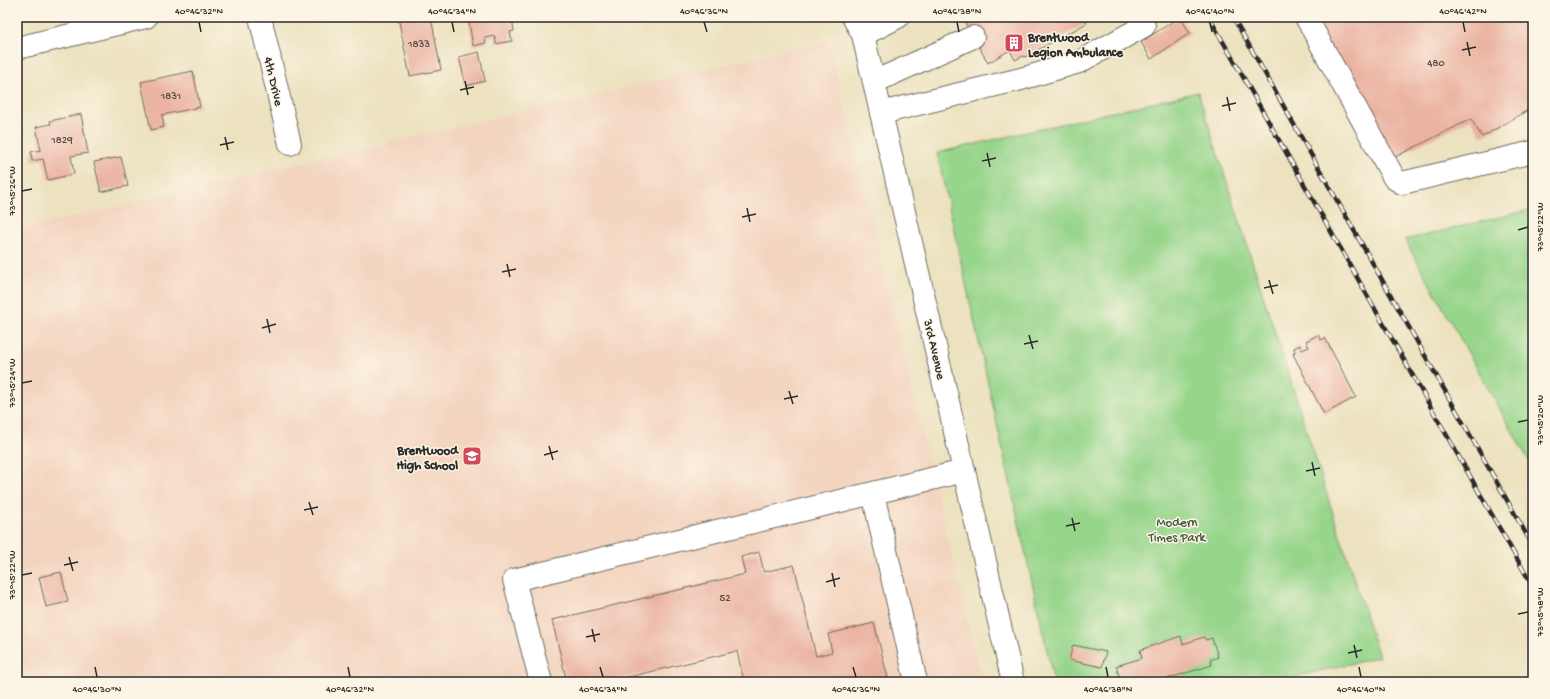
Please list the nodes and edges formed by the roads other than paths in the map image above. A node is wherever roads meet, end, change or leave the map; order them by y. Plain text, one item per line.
1 (146, 17) edge
2 (260, 17) edge
3 (898, 17) edge
4 (1138, 17) edge
5 (1306, 17) edge
6 (858, 26) edge
7 (973, 37) dead end
8 (17, 48) edge
9 (874, 82) junction
10 (881, 113) junction
11 (290, 144) dead end
12 (1533, 152) edge
13 (964, 471) junction
14 (873, 494) junction
15 (541, 682) edge
16 (916, 682) edge
17 (1013, 682) edge

1 - 8 street
2 - 11 street, 4th Drive
3 - 6 street
4 - 10 street
5 - 12 street
6 - 9 street, 3rd Avenue
7 - 9 street
9 - 10 street, 3rd Avenue
10 - 13 street, 3rd Avenue
13 - 14 street
13 - 17 street, 3rd Avenue
14 - 15 street
14 - 16 street

